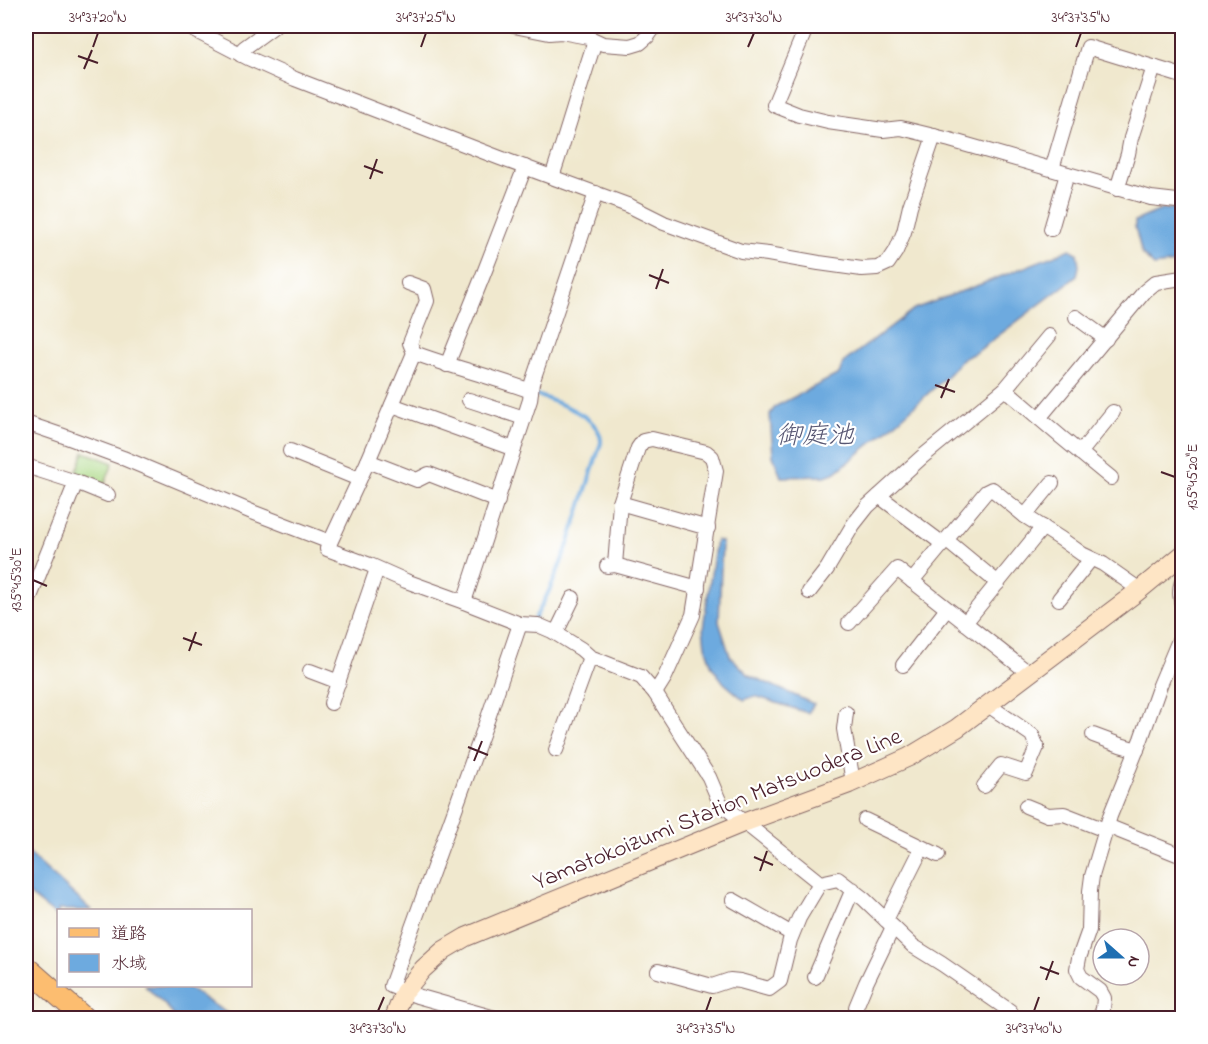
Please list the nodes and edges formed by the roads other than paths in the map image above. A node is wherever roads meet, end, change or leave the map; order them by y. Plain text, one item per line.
1 (186, 26) edge
2 (274, 26) edge
3 (514, 26) edge
4 (655, 26) edge
5 (803, 26) edge
6 (595, 41) junction
7 (241, 54) junction
8 (1154, 67) junction
9 (1182, 76) edge
10 (934, 136) junction
11 (525, 167) junction
12 (1052, 170) junction
13 (1067, 174) junction
14 (552, 177) junction
15 (1117, 189) junction
16 (596, 193) junction
17 (1182, 200) edge
18 (1050, 229) dead end
19 (1182, 278) edge
20 (408, 283) dead end
21 (1076, 316) dead end
22 (1049, 336) dead end
23 (1106, 339) junction
24 (414, 353) junction
25 (447, 364) junction
26 (1005, 389) junction
27 (531, 391) junction
28 (469, 400) dead end
29 (392, 405) junction
30 (1113, 412) dead end
31 (524, 418) junction
32 (1039, 418) junction
33 (26, 423) edge
34 (514, 449) junction
35 (290, 451) dead end
36 (1080, 453) junction
37 (368, 461) junction
38 (26, 466) edge
39 (1111, 478) dead end
40 (359, 479) junction
41 (76, 482) junction
42 (1052, 483) dead end
43 (108, 495) dead end
44 (879, 496) junction
45 (498, 501) junction
46 (620, 503) junction
47 (1025, 516) junction
48 (1043, 527) junction
49 (708, 528) junction
50 (330, 542) junction
51 (944, 542) junction
52 (1182, 555) edge
53 (1091, 559) junction
54 (377, 569) junction
55 (912, 581) junction
56 (1182, 581) edge
57 (998, 583) junction
58 (698, 588) junction
59 (1140, 590) junction
60 (809, 592) dead end
61 (573, 598) dead end
62 (1059, 599) dead end
63 (464, 602) junction
64 (1182, 605) edge
65 (26, 607) edge
66 (947, 609) junction
67 (849, 623) dead end
68 (965, 623) junction
69 (520, 624) junction
70 (556, 633) junction
71 (1182, 633) edge
72 (590, 657) junction
73 (903, 665) dead end
74 (310, 671) dead end
75 (1030, 674) junction
76 (339, 682) junction
77 (655, 693) junction
78 (331, 703) dead end
79 (988, 705) junction
80 (846, 712) dead end
81 (1093, 735) dead end
82 (556, 750) dead end
83 (1137, 750) junction
84 (853, 782) junction
85 (984, 786) dead end
86 (1026, 806) dead end
87 (865, 820) dead end
88 (743, 823) junction
89 (1106, 828) junction
90 (922, 848) junction
91 (938, 855) dead end
92 (1182, 856) edge
93 (820, 883) junction
94 (853, 889) junction
95 (733, 900) dead end
96 (890, 924) junction
97 (792, 934) junction
98 (26, 968) edge
99 (658, 971) dead end
100 (815, 977) dead end
101 (404, 992) junction
102 (856, 1007) dead end
103 (84, 1018) edge
104 (394, 1018) edge
105 (495, 1018) edge
106 (1013, 1018) edge
107 (1099, 1018) edge

1 - 7 street
2 - 7 street
3 - 6 street
4 - 6 street
5 - 10 street
6 - 14 street
7 - 11 street
8 - 9 street
8 - 12 street
8 - 15 street
10 - 12 street
10 - 16 street
11 - 14 street
11 - 25 street
12 - 13 street
13 - 15 street
13 - 18 street
14 - 16 street
15 - 17 street
16 - 27 street
19 - 23 street
20 - 24 street
21 - 23 street
22 - 26 street
23 - 32 street
24 - 25 street
24 - 29 street
25 - 27 street
26 - 32 street
26 - 44 street
27 - 31 street
28 - 31 street
29 - 34 street
29 - 37 street
30 - 36 street
31 - 34 street
32 - 36 street
33 - 50 street
34 - 45 street
35 - 40 street
36 - 39 street
37 - 40 street
37 - 45 street
38 - 41 street
40 - 50 street
41 - 43 street
41 - 65 street
42 - 47 street
44 - 51 street
44 - 60 street
45 - 63 street
46 - 49 street
46 - 49 street
46 - 58 street
47 - 48 street
47 - 51 street
48 - 53 street
48 - 57 street
49 - 58 street
50 - 54 street
51 - 55 street
51 - 57 street
52 - 59 main road, Yamatokoizumi Station Matsuodera Line
53 - 59 street
53 - 62 street
54 - 63 street
54 - 76 street
55 - 66 street
55 - 67 street
56 - 64 street
57 - 68 street
58 - 77 street
59 - 75 main road, Yamatokoizumi Station Matsuodera Line
61 - 70 street
63 - 69 street
66 - 68 street
66 - 73 street
68 - 75 street
69 - 70 street
69 - 101 street
70 - 72 street
71 - 83 street
72 - 77 street
72 - 82 street
74 - 76 street
75 - 79 main road, Yamatokoizumi Station Matsuodera Line
76 - 78 street
77 - 88 street
79 - 84 main road, Yamatokoizumi Station Matsuodera Line
79 - 85 street
80 - 84 street
81 - 83 street
83 - 89 street
84 - 88 main road, Yamatokoizumi Station Matsuodera Line
86 - 89 street
87 - 90 street
88 - 93 street
88 - 101 main road, Yamatokoizumi Station Matsuodera Line
89 - 92 street
89 - 107 street
90 - 91 street
90 - 96 street
93 - 94 street
93 - 97 street
94 - 96 street
94 - 100 street
95 - 97 street
96 - 102 street
96 - 106 street
97 - 99 street
98 - 103 main road
101 - 104 main road, Yamatokoizumi Station Matsuodera Line
101 - 105 street

